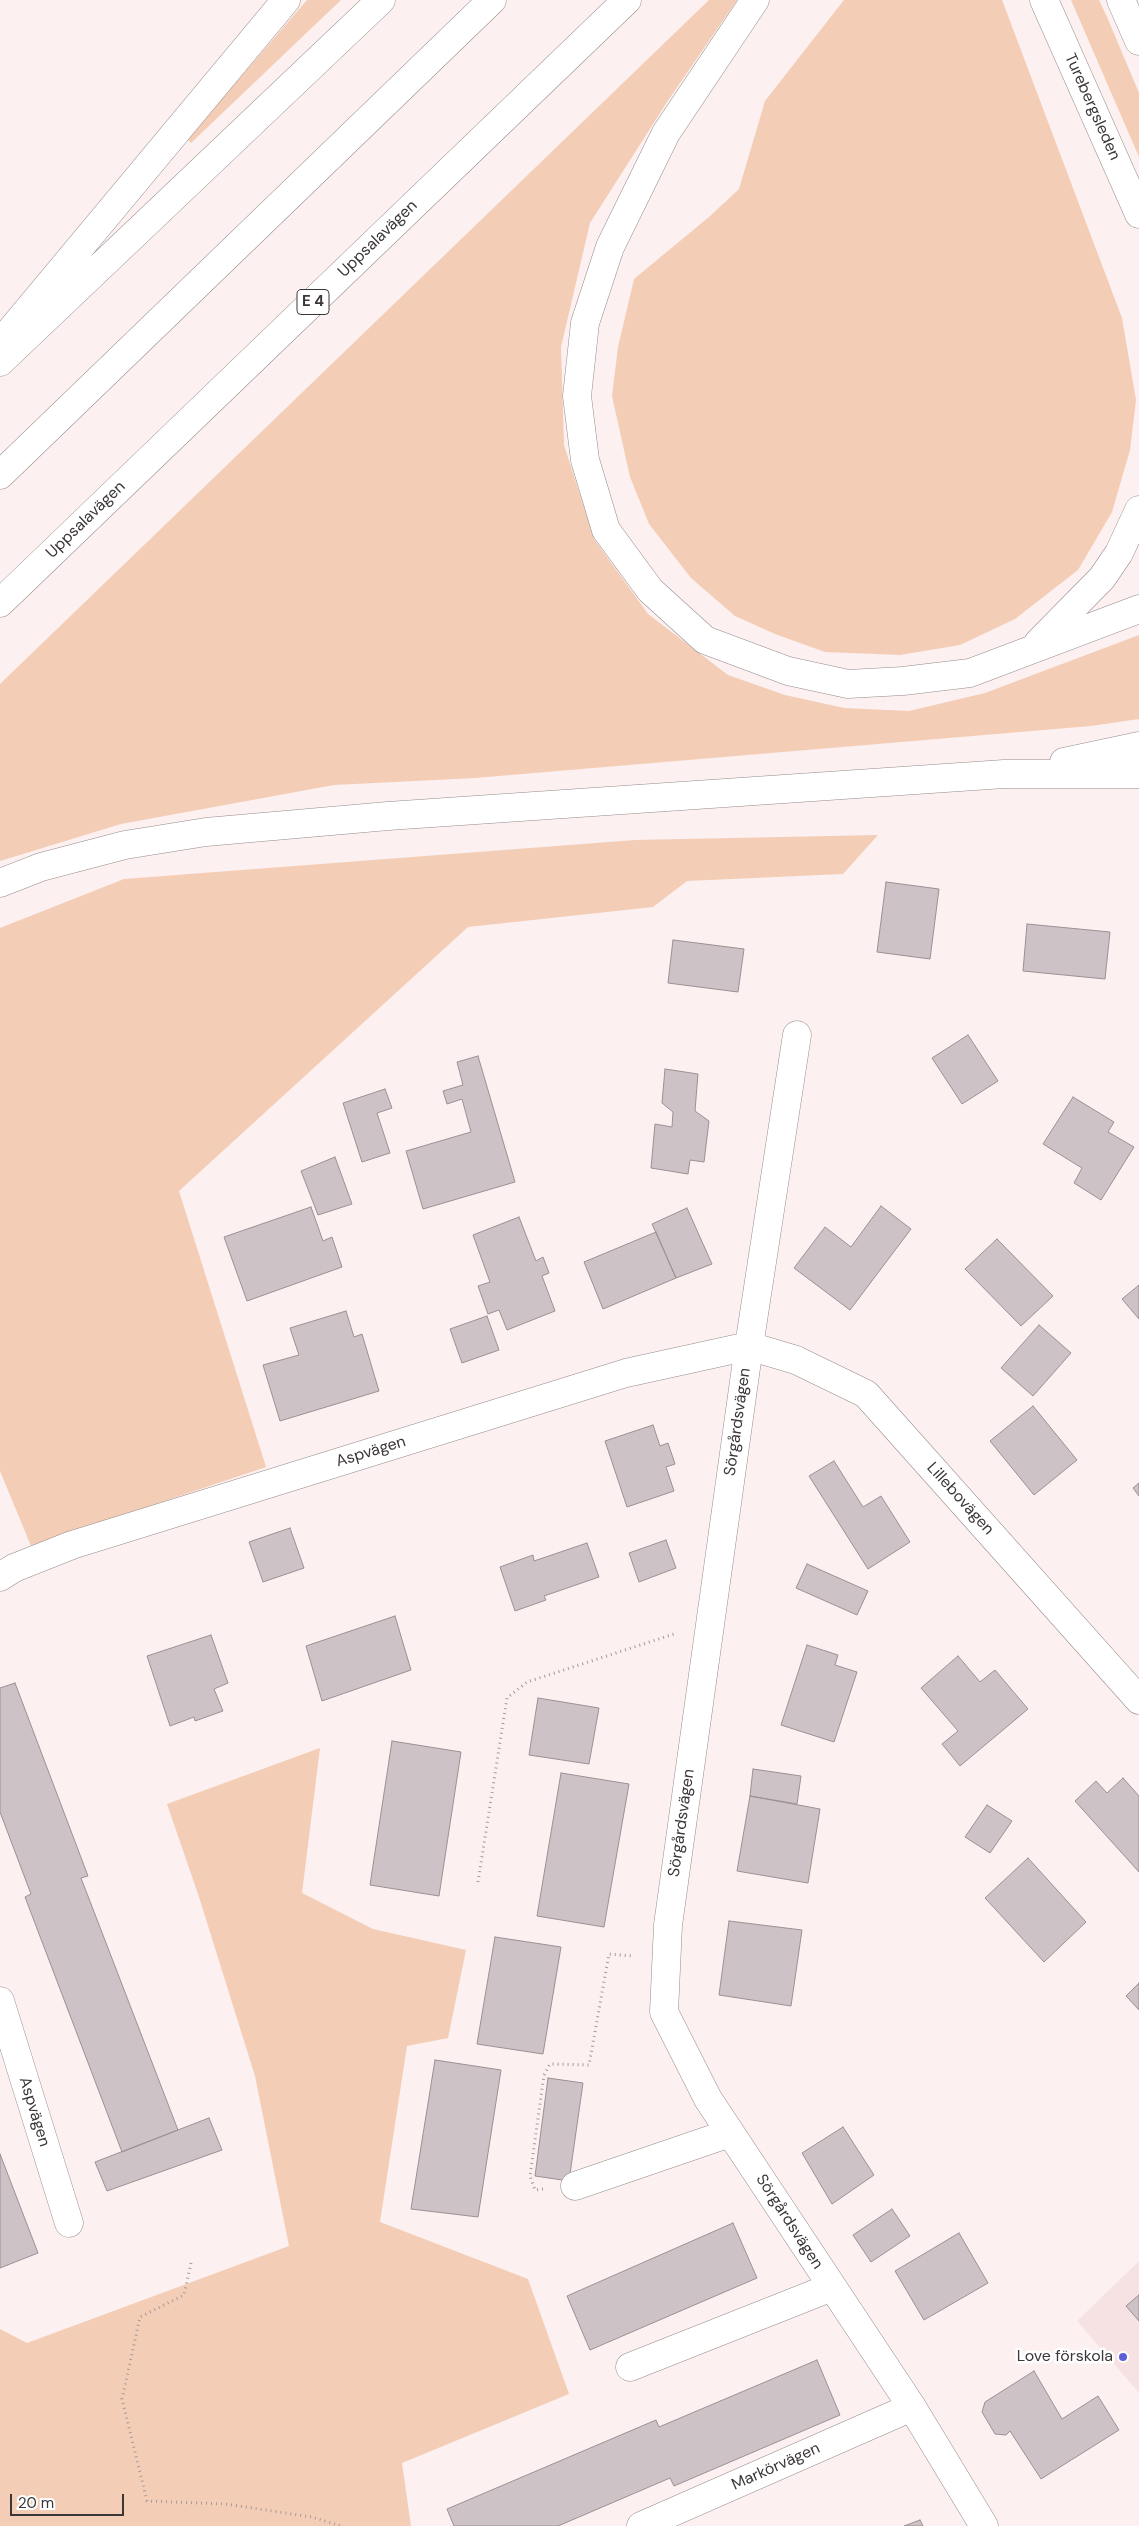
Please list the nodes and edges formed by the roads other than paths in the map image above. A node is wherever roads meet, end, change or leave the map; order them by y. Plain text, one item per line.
1 (286, 0) edge
2 (381, 0) edge
3 (492, 0) edge
4 (627, 0) edge
5 (756, 0) edge
6 (1044, 0) edge
7 (1121, 0) edge
8 (1139, 41) edge
9 (1139, 214) edge
10 (0, 343) edge
11 (0, 362) edge
12 (0, 475) edge
13 (1139, 510) edge
14 (0, 604) edge
15 (1139, 609) edge
16 (1031, 650) junction
17 (1139, 746) edge
18 (1004, 774) junction
19 (1139, 774) edge
20 (0, 883) edge
21 (797, 1035) dead end
22 (749, 1346) junction
23 (5, 1567) edge
24 (1139, 1700) edge
25 (0, 2000) edge
26 (730, 2133) junction
27 (575, 2186) road end
28 (69, 2223) dead end
29 (832, 2287) junction
30 (630, 2367) dead end
31 (912, 2407) junction
32 (641, 2526) edge
33 (984, 2526) edge

1 - 10 main road
2 - 11 main road
3 - 12 main road
4 - 14 main road, Uppsalavägen / E 4
5 - 16 main road
6 - 9 main road, Turebergsleden
7 - 8 main road
13 - 16 main road
15 - 16 main road
17 - 18 main road
18 - 19 main road
18 - 20 main road
21 - 22 main road, Sörgårdsvägen
22 - 23 main road, Aspvägen
22 - 24 main road, Lillebovägen
22 - 26 main road, Sörgårdsvägen
25 - 28 main road, Aspvägen
26 - 27 main road
26 - 29 main road, Sörgårdsvägen
29 - 30 main road
29 - 31 main road, Sörgårdsvägen
31 - 32 main road, Markörvägen
31 - 33 main road, Sörgårdsvägen

